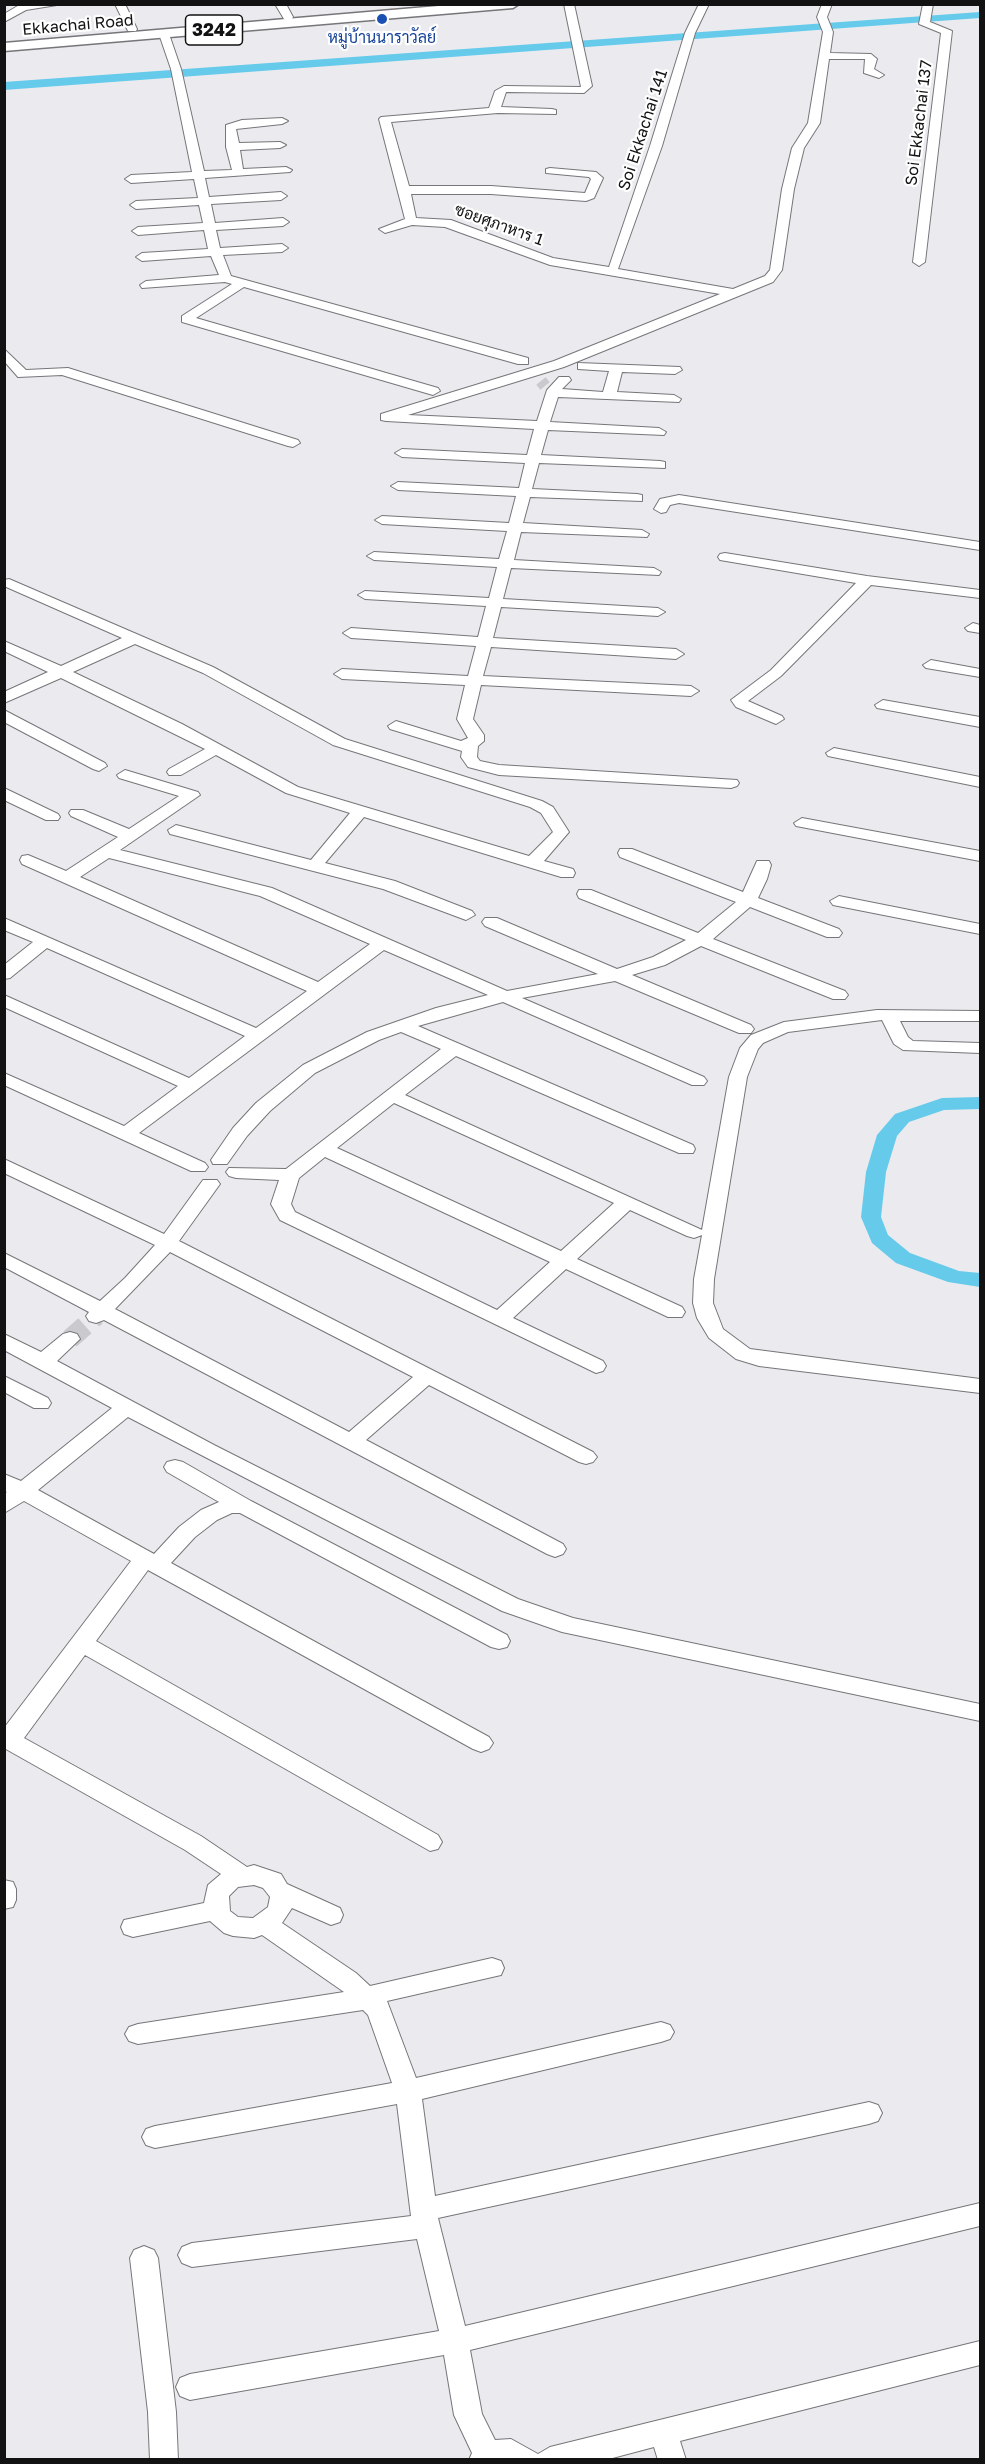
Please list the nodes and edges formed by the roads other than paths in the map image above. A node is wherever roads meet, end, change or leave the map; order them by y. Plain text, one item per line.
1 (58, 4) edge
2 (120, 4) edge
3 (280, 4) edge
4 (437, 4) edge
5 (513, 4) edge
6 (569, 4) edge
7 (704, 4) edge
8 (827, 4) edge
9 (928, 4) edge
10 (27, 6) edge
11 (288, 17) junction
12 (4, 19) edge
13 (132, 29) junction
14 (164, 34) junction
15 (4, 39) edge
16 (4, 47) edge
17 (824, 56) junction
18 (879, 75) dead end
19 (496, 110) junction
20 (552, 112) dead end
21 (282, 121) dead end
22 (280, 145) dead end
23 (232, 147) junction
24 (286, 170) dead end
25 (550, 171) dead end
26 (238, 172) junction
27 (199, 176) junction
28 (130, 179) dead end
29 (405, 190) junction
30 (281, 196) dead end
31 (204, 200) junction
32 (136, 205) dead end
33 (411, 220) junction
34 (283, 222) dead end
35 (211, 225) junction
36 (385, 229) dead end
37 (138, 231) dead end
38 (282, 248) dead end
39 (215, 252) junction
40 (142, 257) dead end
41 (919, 262) dead end
42 (614, 266) dead end
43 (226, 278) junction
44 (242, 283) junction
45 (146, 285) dead end
46 (732, 292) junction
47 (4, 352) edge
48 (523, 362) dead end
49 (583, 366) dead end
50 (616, 368) junction
51 (675, 370) dead end
52 (552, 380) junction
53 (433, 391) dead end
54 (609, 396) junction
55 (674, 399) dead end
56 (542, 426) junction
57 (659, 432) dead end
58 (293, 443) dead end
59 (402, 453) dead end
60 (533, 458) junction
61 (660, 465) dead end
62 (398, 486) dead end
63 (523, 492) junction
64 (637, 498) dead end
65 (661, 509) dead end
66 (382, 520) dead end
67 (514, 528) junction
68 (642, 534) dead end
69 (981, 546) edge
70 (374, 556) dead end
71 (725, 557) dead end
72 (504, 564) junction
73 (654, 572) dead end
74 (867, 580) junction
75 (9, 583) dead end
76 (981, 594) edge
77 (365, 595) dead end
78 (494, 600) junction
79 (658, 612) dead end
80 (351, 633) dead end
81 (135, 638) junction
82 (484, 641) junction
83 (4, 645) edge
84 (676, 654) dead end
85 (931, 665) dead end
86 (60, 671) junction
87 (981, 673) edge
88 (342, 674) dead end
89 (474, 681) junction
90 (691, 691) dead end
91 (4, 698) edge
92 (883, 705) dead end
93 (4, 715) edge
94 (776, 719) dead end
95 (981, 723) edge
96 (396, 726) dead end
97 (470, 745) junction
98 (216, 749) junction
99 (834, 753) dead end
100 (99, 766) dead end
101 (175, 772) dead end
102 (125, 775) dead end
103 (981, 782) edge
104 (731, 783) dead end
105 (4, 793) edge
106 (360, 811) junction
107 (76, 813) dead end
108 (52, 817) dead end
109 (802, 823) dead end
110 (176, 830) dead end
111 (130, 836) junction
112 (106, 852) junction
113 (626, 853) dead end
114 (981, 856) edge
115 (28, 860) dead end
116 (532, 863) junction
117 (315, 865) junction
118 (763, 865) dead end
119 (567, 873) dead end
120 (67, 878) junction
121 (585, 894) dead end
122 (748, 900) junction
123 (839, 901) dead end
124 (466, 915) dead end
125 (491, 922) dead end
126 (4, 923) edge
127 (981, 929) edge
128 (833, 933) dead end
129 (700, 940) junction
130 (46, 941) junction
131 (382, 943) junction
132 (4, 974) edge
133 (616, 974) junction
134 (320, 990) junction
135 (839, 995) dead end
136 (505, 997) junction
137 (4, 1000) edge
138 (888, 1014) junction
139 (981, 1016) edge
140 (402, 1026) junction
141 (745, 1029) dead end
142 (258, 1035) junction
143 (981, 1048) edge
144 (453, 1050) junction
145 (4, 1078) edge
146 (698, 1081) dead end
147 (190, 1085) junction
148 (393, 1096) junction
149 (125, 1134) junction
150 (324, 1149) junction
151 (686, 1149) dead end
152 (220, 1160) junction
153 (4, 1165) edge
154 (198, 1167) junction
155 (236, 1172) junction
156 (290, 1175) junction
157 (210, 1184) junction
158 (627, 1202) junction
159 (694, 1232) dead end
160 (167, 1244) junction
161 (4, 1259) edge
162 (563, 1260) junction
163 (675, 1312) dead end
164 (99, 1313) junction
165 (499, 1319) junction
166 (70, 1339) tunnel mouth
167 (4, 1341) edge
168 (43, 1362) junction
169 (596, 1366) dead end
170 (427, 1376) junction
171 (4, 1383) edge
172 (981, 1386) edge
173 (41, 1403) dead end
174 (127, 1407) junction
175 (352, 1441) junction
176 (586, 1457) dead end
177 (175, 1467) dead end
178 (14, 1485) edge
179 (4, 1506) edge
180 (243, 1506) junction
181 (555, 1549) dead end
182 (151, 1561) junction
183 (499, 1641) dead end
184 (82, 1643) junction
185 (981, 1712) edge
186 (7, 1738) edge
187 (481, 1743) dead end
188 (430, 1842) dead end
189 (242, 1876) junction
190 (4, 1889) edge
191 (279, 1891) junction
192 (4, 1900) edge
193 (216, 1910) junction
194 (331, 1915) dead end
195 (265, 1924) junction
196 (133, 1927) dead end
197 (492, 1968) dead end
198 (368, 1999) junction
199 (661, 2032) dead end
200 (138, 2034) dead end
201 (408, 2091) junction
202 (869, 2113) dead end
203 (155, 2137) dead end
204 (981, 2214) edge
205 (425, 2218) junction
206 (192, 2255) dead end
207 (144, 2258) dead end
208 (454, 2341) junction
209 (981, 2353) edge
210 (190, 2387) dead end
211 (663, 2432) junction
212 (486, 2457) edge
213 (164, 2460) edge
214 (527, 2460) edge
215 (550, 2460) edge
216 (672, 2460) edge

1 - 10 street
2 - 13 street
3 - 11 street
4 - 11 main road, Ekkachai Road / 3242
5 - 14 main road, Ekkachai Road / 3242
6 - 19 street
7 - 42 street, Soi Ekkachai 141
8 - 17 street
9 - 41 street, Soi Ekkachai 137
10 - 12 street
11 - 13 main road, Ekkachai Road / 3242
13 - 15 main road, Ekkachai Road / 3242
14 - 16 main road, Ekkachai Road / 3242
14 - 27 street
17 - 18 street
17 - 46 street
19 - 20 street
19 - 29 street
21 - 23 street
22 - 23 street
23 - 26 street
24 - 26 street
25 - 29 street
26 - 27 street
27 - 28 street
27 - 31 street
29 - 33 street
30 - 31 street
31 - 32 street
31 - 35 street
33 - 36 street
33 - 46 street, ซอยศุภาหาร 1
34 - 35 street
35 - 37 street
35 - 39 street
38 - 39 street
39 - 40 street
39 - 43 street
43 - 44 street
43 - 45 street
44 - 48 street
44 - 53 street
46 - 52 street
47 - 58 street
49 - 50 street
50 - 51 street
50 - 54 street
52 - 54 street
52 - 56 street
52 - 56 street
54 - 55 street
56 - 57 street
56 - 60 street
59 - 60 street
60 - 61 street
60 - 63 street
62 - 63 street
63 - 64 street
63 - 67 street
65 - 69 street
66 - 67 street
67 - 68 street
67 - 72 street
70 - 72 street
71 - 74 street
72 - 73 street
72 - 78 street
74 - 76 street
74 - 94 street
75 - 81 street
77 - 78 street
78 - 79 street
78 - 82 street
80 - 82 street
81 - 86 street
81 - 116 street
82 - 84 street
82 - 89 street
83 - 86 street
85 - 87 street
86 - 91 street
86 - 98 street
88 - 89 street
89 - 90 street
89 - 97 street
92 - 95 street
93 - 100 street
96 - 97 street
97 - 104 street
98 - 101 street
98 - 106 street
99 - 103 street
102 - 111 street
105 - 108 street
106 - 116 street
106 - 117 street
107 - 111 street
109 - 114 street
110 - 117 street
111 - 112 street
112 - 120 street
112 - 131 street
113 - 122 street
115 - 120 street
116 - 119 street
117 - 124 street
118 - 122 street
120 - 134 street
121 - 129 street
122 - 128 street
122 - 129 street
123 - 127 street
125 - 133 street
126 - 130 street
129 - 133 street
129 - 135 street
130 - 132 street
130 - 142 street
131 - 134 street
131 - 136 street
133 - 136 street
133 - 141 street
134 - 142 street
136 - 140 street
136 - 146 street
137 - 147 street
138 - 139 street
138 - 143 street
138 - 172 street
140 - 144 street
140 - 152 street
142 - 147 street
144 - 148 street
144 - 151 street
145 - 149 street
147 - 149 street
148 - 150 street
148 - 158 street
149 - 154 street
150 - 156 street
150 - 162 street
152 - 154 street
152 - 155 street
153 - 160 street
154 - 157 street
155 - 156 street
155 - 157 street
156 - 165 street
157 - 160 street
158 - 159 street
158 - 162 street
160 - 164 street
160 - 170 street
161 - 164 street
162 - 163 street
162 - 165 street
164 - 175 street
165 - 169 street
166 - 168 street
167 - 168 street
168 - 174 street
170 - 175 street
170 - 176 street
171 - 173 street
174 - 178 street
174 - 185 street
175 - 181 street
177 - 180 street
178 - 179 street
178 - 182 street
180 - 182 street
180 - 183 street
182 - 184 street
182 - 187 street
184 - 186 street
184 - 188 street
186 - 189 street
189 - 191 street
189 - 193 street
190 - 192 street
191 - 194 street
191 - 195 street
193 - 195 street
193 - 196 street
195 - 198 street
197 - 198 street
198 - 200 street
198 - 201 street
199 - 201 street
201 - 203 street
201 - 205 street
202 - 205 street
204 - 208 street
205 - 206 street
205 - 208 street
207 - 213 street
208 - 210 street
208 - 212 street
209 - 211 street
211 - 215 street
211 - 216 street
212 - 214 street

